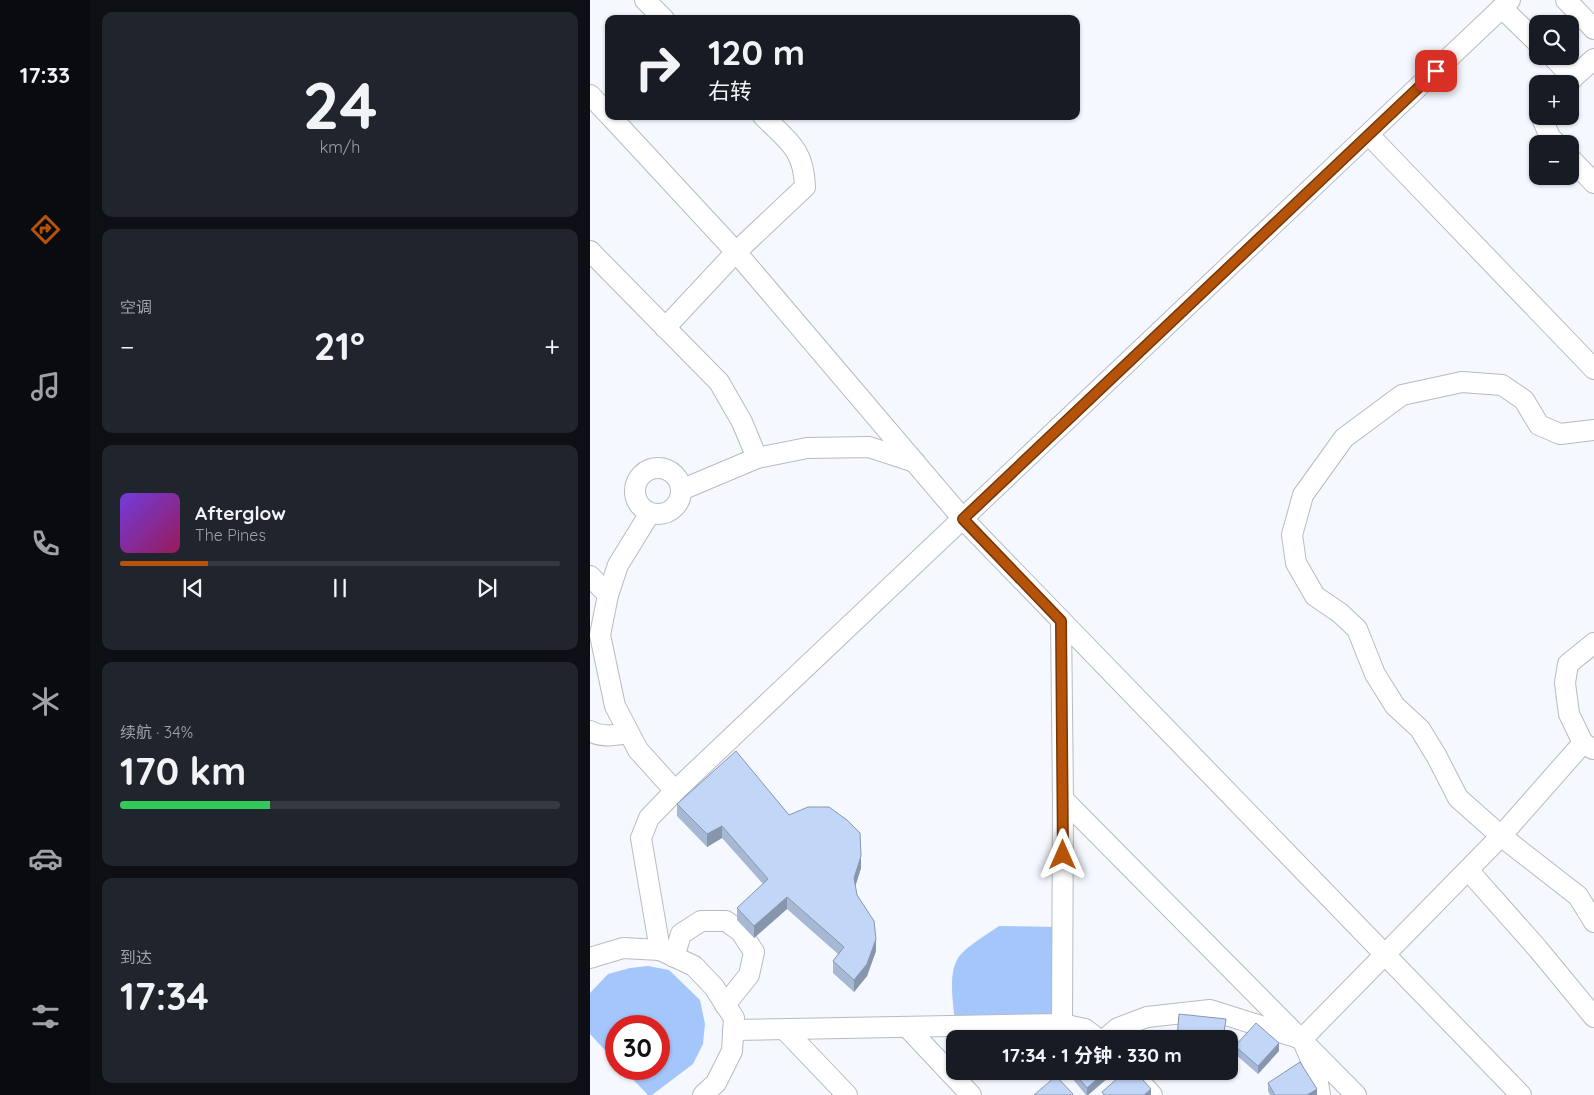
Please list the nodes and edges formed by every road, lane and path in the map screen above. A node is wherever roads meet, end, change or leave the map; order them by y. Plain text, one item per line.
1 (645, 0) edge
2 (1566, 0) edge
3 (1506, 4) edge
4 (660, 15) edge
5 (1594, 29) edge
6 (1529, 31) edge
7 (1594, 59) edge
8 (1577, 75) edge
9 (590, 95) edge
10 (605, 112) edge
11 (613, 120) edge
12 (767, 120) edge
13 (1369, 135) junction
14 (1579, 167) edge
15 (1594, 183) edge
16 (590, 251) edge
17 (736, 252) junction
18 (666, 328) junction
19 (1594, 369) edge
20 (1594, 430) edge
21 (757, 458) junction
22 (915, 462) junction
23 (681, 490) junction
24 (650, 513) junction
25 (963, 519) junction
26 (590, 576) edge
27 (608, 594) junction
28 (1061, 621) junction
29 (1594, 643) edge
30 (590, 731) edge
31 (628, 732) junction
32 (1589, 746) edge
33 (675, 791) junction
34 (1063, 799) junction
35 (1501, 836) junction
36 (1468, 870) junction
37 (1594, 922) edge
38 (667, 953) junction
39 (1386, 955) junction
40 (590, 958) edge
41 (725, 1005) junction
42 (1594, 1017) edge
43 (1062, 1024) junction
44 (907, 1027) junction
45 (733, 1030) junction
46 (785, 1030) junction
47 (1086, 1030) edge
48 (1116, 1030) edge
49 (1302, 1039) junction
50 (1138, 1080) edge
51 (704, 1095) edge
52 (847, 1095) edge
53 (970, 1095) edge
54 (1152, 1095) edge
55 (1320, 1095) edge
56 (1356, 1095) edge
57 (1521, 1095) edge

1 - 4 street
2 - 5 street
3 - 6 street
3 - 13 street
7 - 8 street
9 - 10 street
11 - 17 street
12 - 17 street
13 - 19 street
13 - 25 street
14 - 15 street
16 - 18 street
17 - 18 street
17 - 22 street
18 - 21 street
20 - 35 street
21 - 22 street
21 - 23 street
22 - 25 street
23 - 24 street
23 - 24 street
24 - 27 street
25 - 28 street
25 - 33 street
26 - 27 street
27 - 31 street
28 - 34 street
28 - 39 street
29 - 32 street
30 - 31 street
31 - 33 street
32 - 35 street
33 - 38 street
34 - 43 street
34 - 49 street
35 - 36 street
35 - 37 street
36 - 39 street
36 - 42 street
38 - 40 street
38 - 41 street
38 - 41 street
39 - 49 street
39 - 57 street
41 - 45 street
43 - 44 street
43 - 47 street
44 - 46 street
44 - 53 street
45 - 46 street
45 - 51 street
46 - 52 street
48 - 49 street
49 - 55 street
49 - 56 street
50 - 54 street

